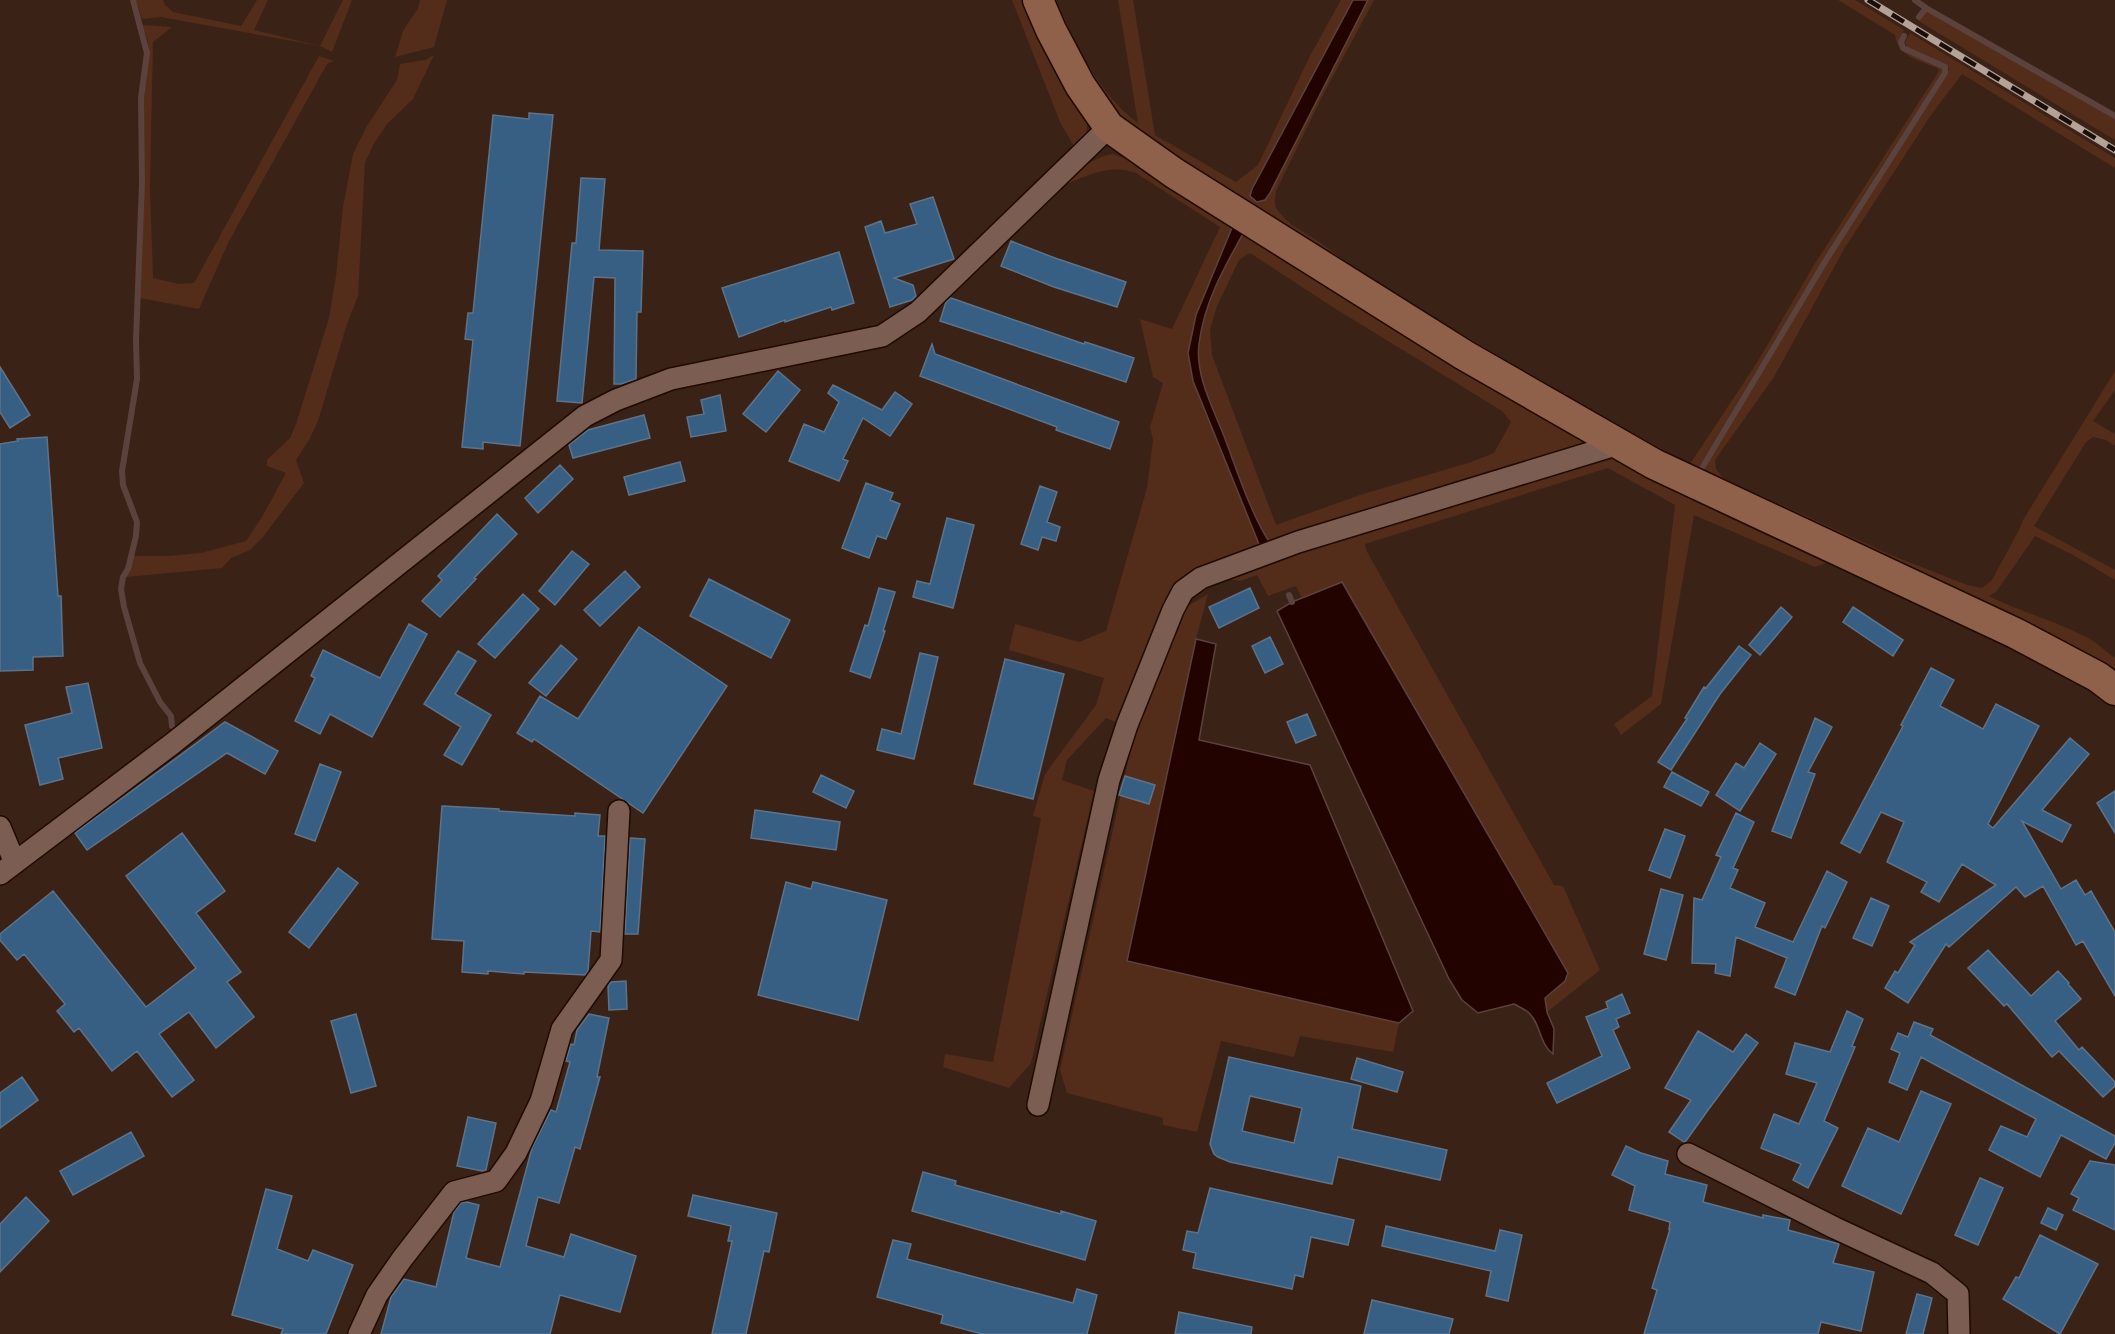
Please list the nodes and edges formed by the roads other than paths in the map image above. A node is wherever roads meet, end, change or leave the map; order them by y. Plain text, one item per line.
1 (1038, 0) edge
2 (1109, 127) junction
3 (1619, 444) junction
4 (2115, 690) edge
5 (619, 811) dead end
6 (0, 827) edge
7 (7, 869) edge
8 (1038, 1105) dead end
9 (1688, 1154) dead end
10 (359, 1334) edge
11 (1959, 1334) edge

1 - 2 main road
2 - 3 main road
2 - 7 street
3 - 4 main road
3 - 8 street
5 - 10 street
6 - 7 street
9 - 11 street

